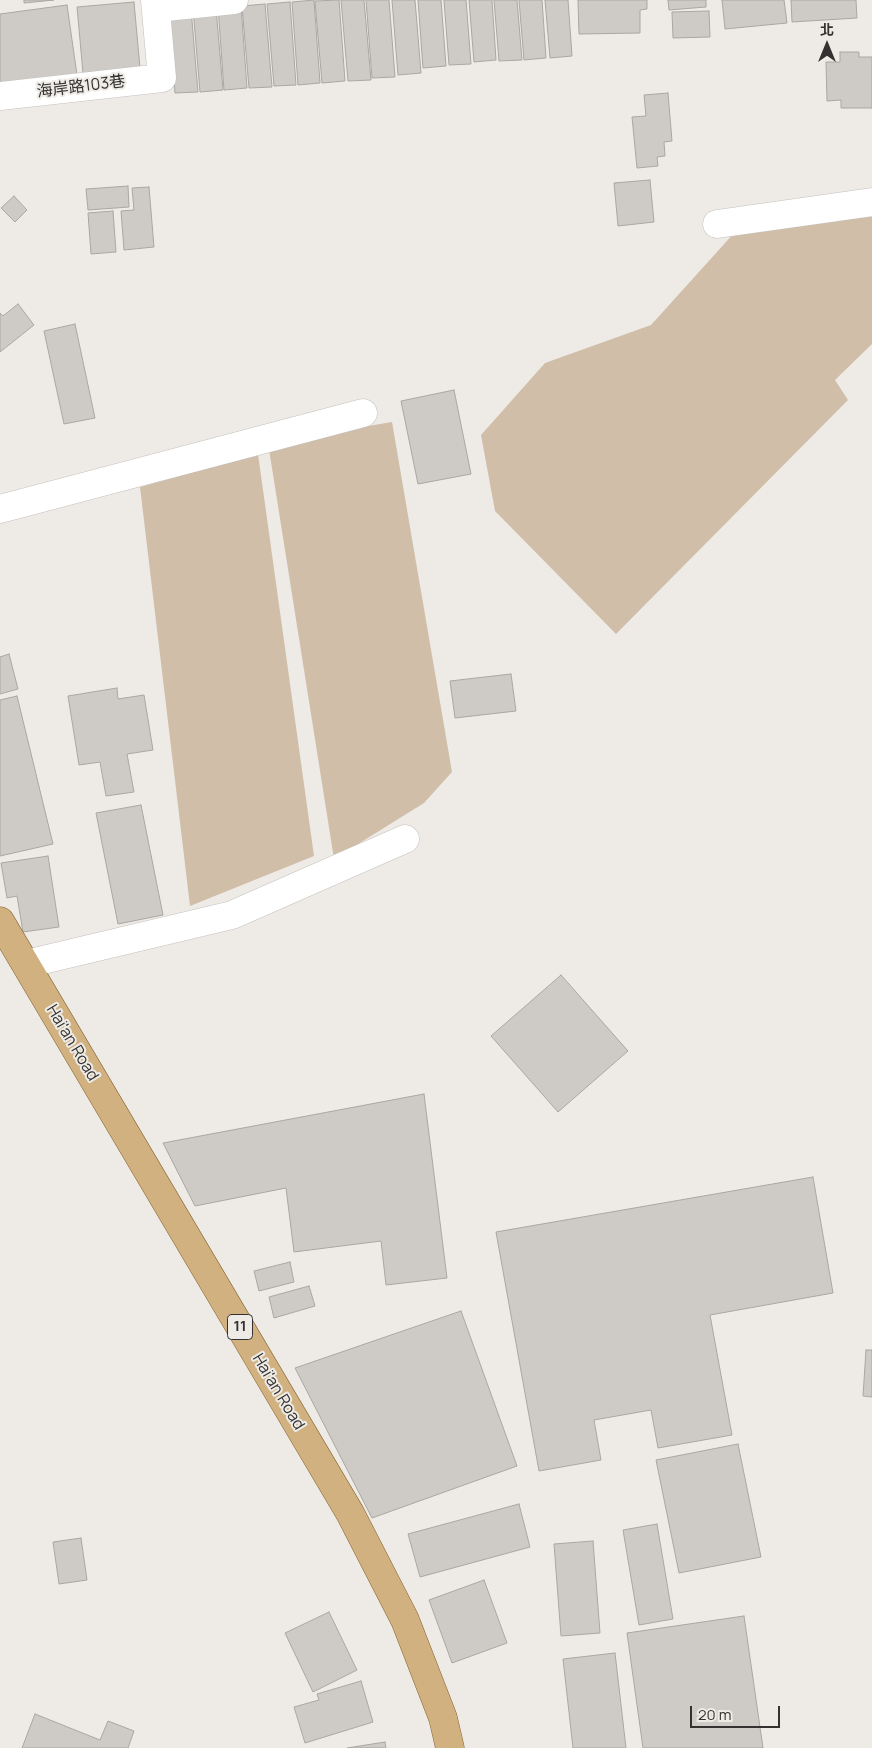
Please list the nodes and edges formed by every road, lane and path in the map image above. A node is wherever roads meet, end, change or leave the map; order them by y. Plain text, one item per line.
1 (234, 0) edge
2 (155, 4) edge
3 (0, 96) edge
4 (872, 202) edge
5 (717, 224) dead end
6 (363, 413) dead end
7 (0, 509) edge
8 (404, 839) dead end
9 (0, 921) edge
10 (26, 964) junction
11 (450, 1748) edge

1 - 2 street
2 - 3 street, 海岸路103巷
4 - 5 street
6 - 7 street
8 - 10 street
9 - 10 main road, Hai'an Road / 11
10 - 11 main road, Hai'an Road / 11

